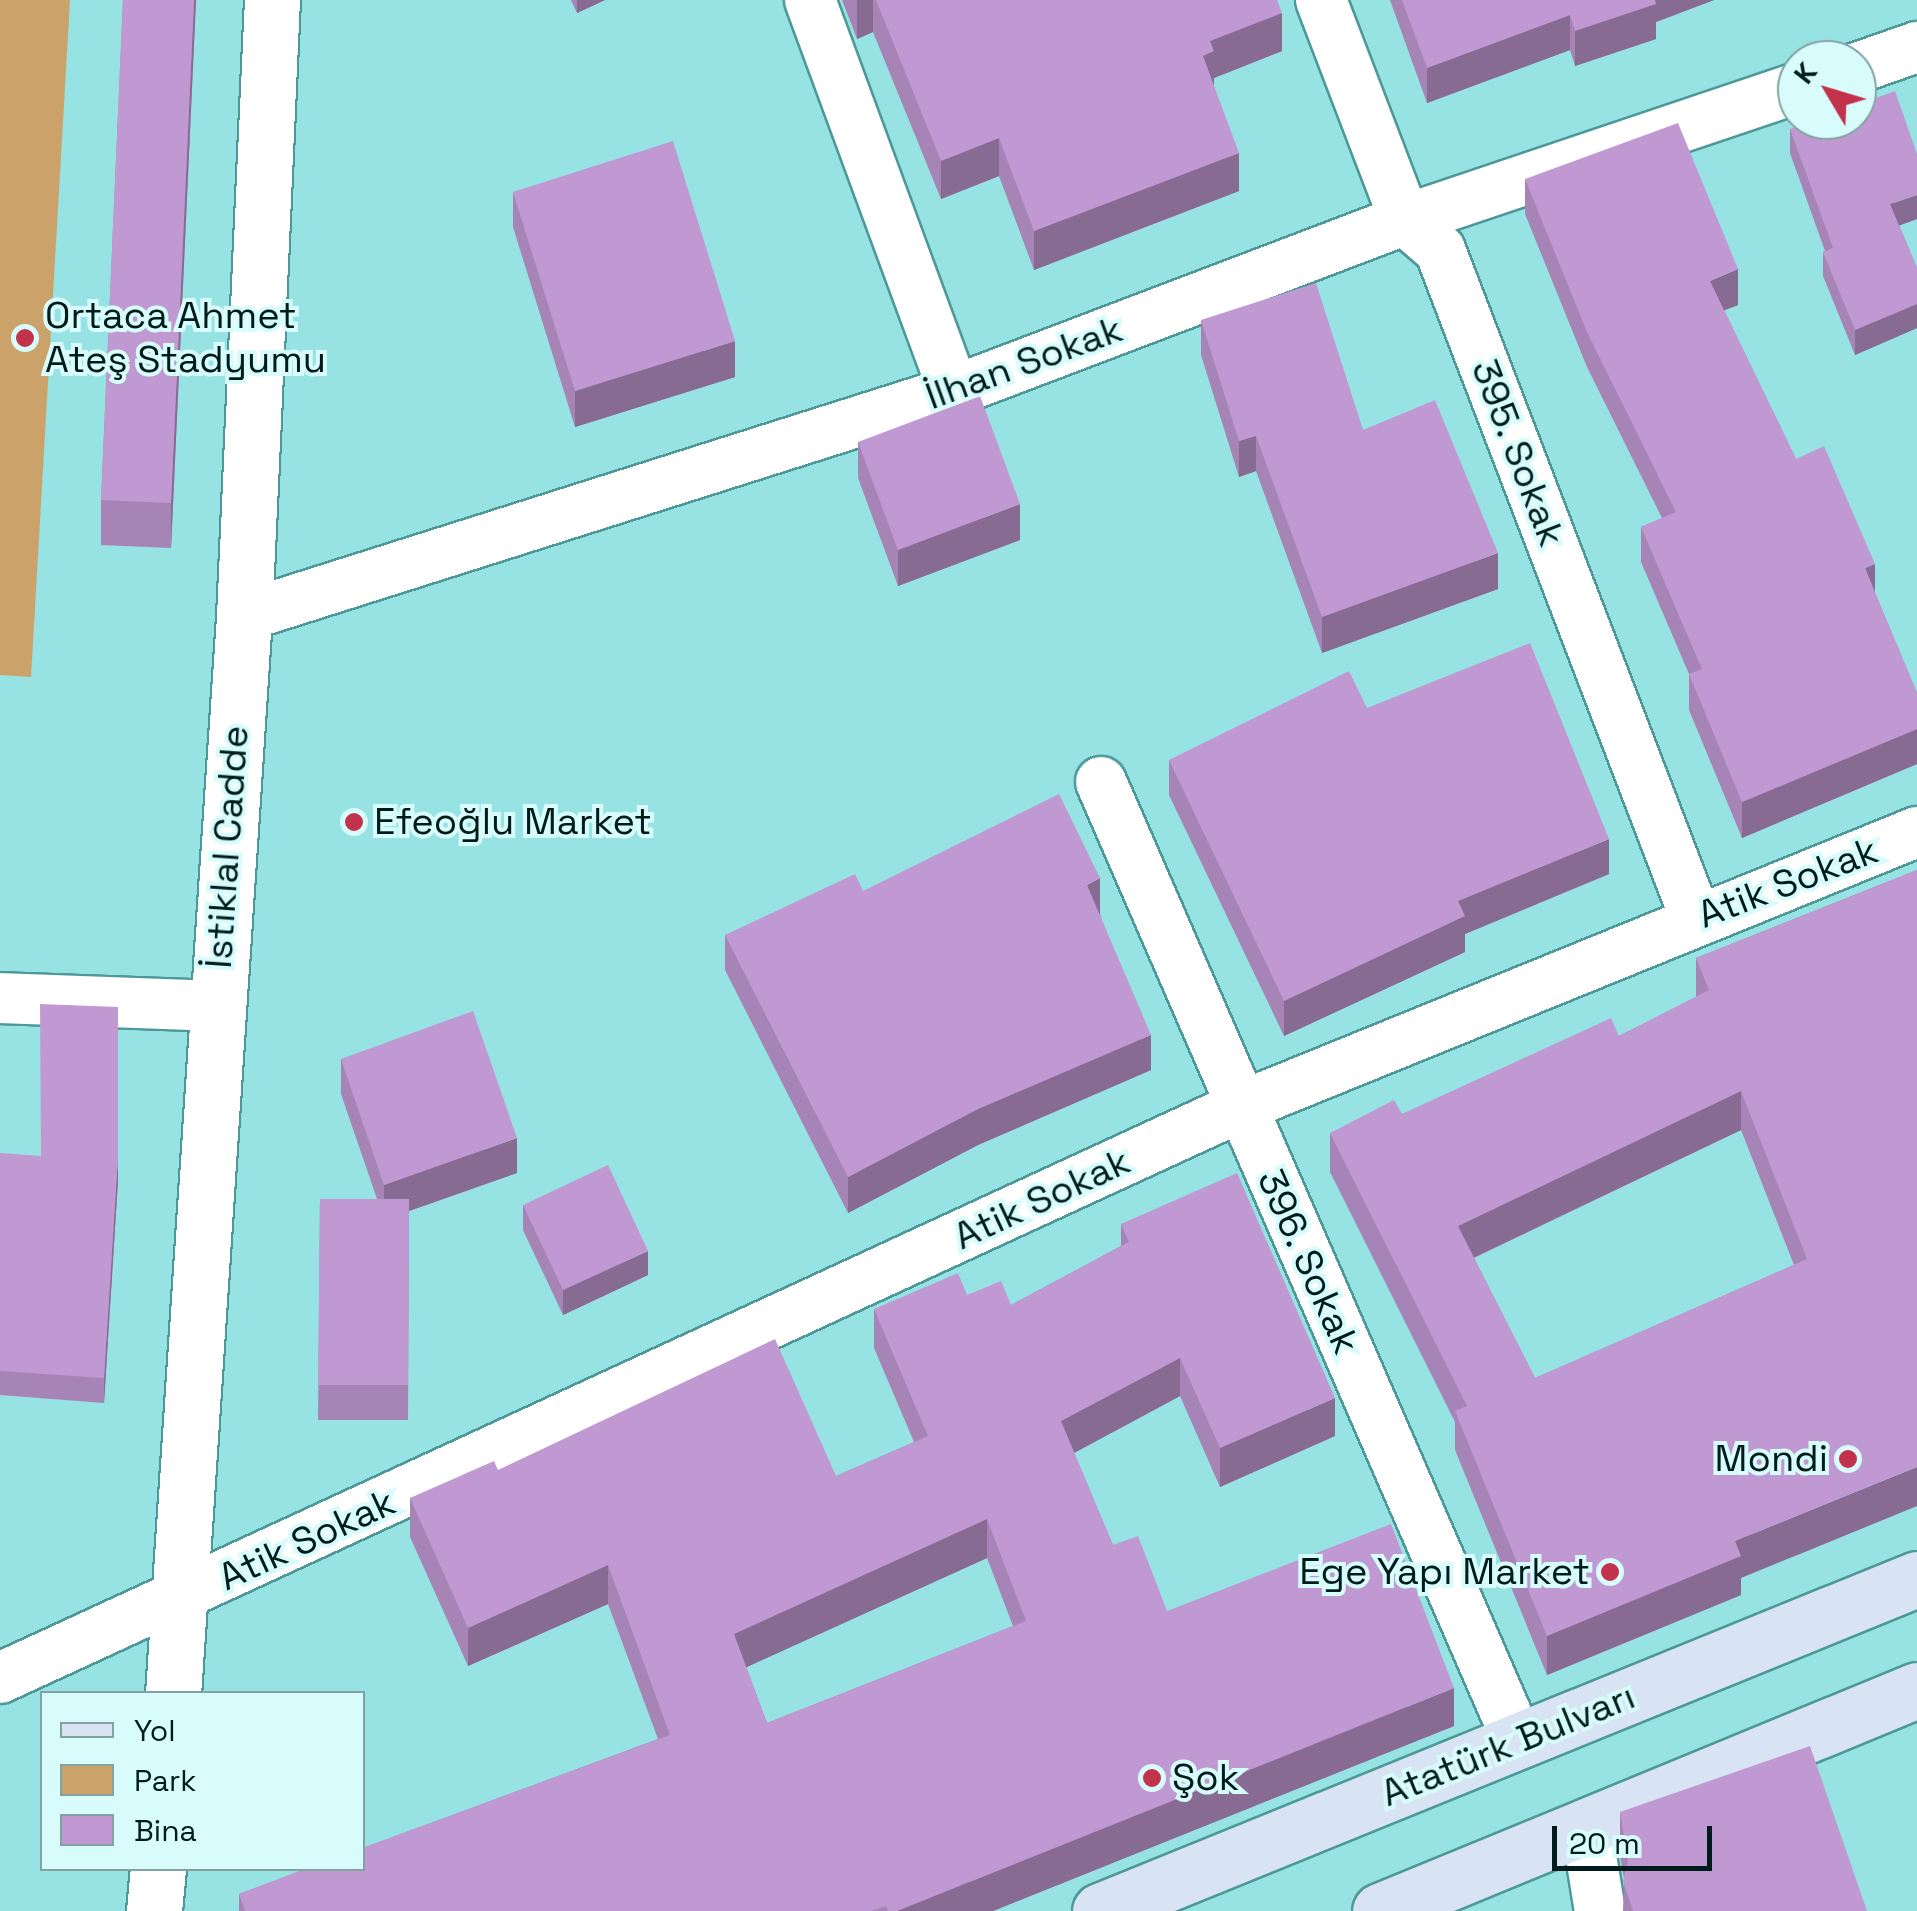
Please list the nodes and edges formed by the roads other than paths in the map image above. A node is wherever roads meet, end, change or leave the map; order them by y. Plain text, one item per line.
1 (272, 0) edge
2 (810, 0) edge
3 (1321, 0) edge
4 (1917, 48) edge
5 (1877, 61) edge
6 (1777, 95) edge
7 (1405, 220) junction
8 (954, 390) junction
9 (244, 616) junction
10 (1101, 782) dead end
11 (1917, 832) edge
12 (1696, 919) junction
13 (0, 998) edge
14 (215, 1006) junction
15 (1240, 1107) junction
16 (1917, 1579) edge
17 (181, 1598) junction
18 (0, 1678) edge
19 (1917, 1690) edge
20 (173, 1691) edge
21 (1518, 1741) junction
22 (1586, 1824) junction
23 (158, 1871) edge
24 (154, 1911) edge
25 (1100, 1911) edge
26 (1380, 1911) edge
27 (1600, 1911) edge

1 - 9 street, İstiklal Cadde
2 - 8 street
3 - 7 street, 395. Sokak
4 - 5 street
6 - 7 street, İlhan Sokak
7 - 8 street, İlhan Sokak
7 - 12 street, 395. Sokak
8 - 9 street, İlhan Sokak
9 - 14 street, İstiklal Cadde
10 - 15 street, 396. Sokak
11 - 12 street, Atik Sokak
12 - 15 street, Atik Sokak
13 - 14 street
14 - 17 street, İstiklal Cadde
15 - 17 street, Atik Sokak
15 - 21 street, 396. Sokak
16 - 21 main road, Atatürk Bulvarı
17 - 18 street, Atik Sokak
17 - 20 street, İstiklal Cadde
19 - 22 main road
21 - 25 main road, Atatürk Bulvarı
22 - 26 main road
22 - 27 street
23 - 24 street

